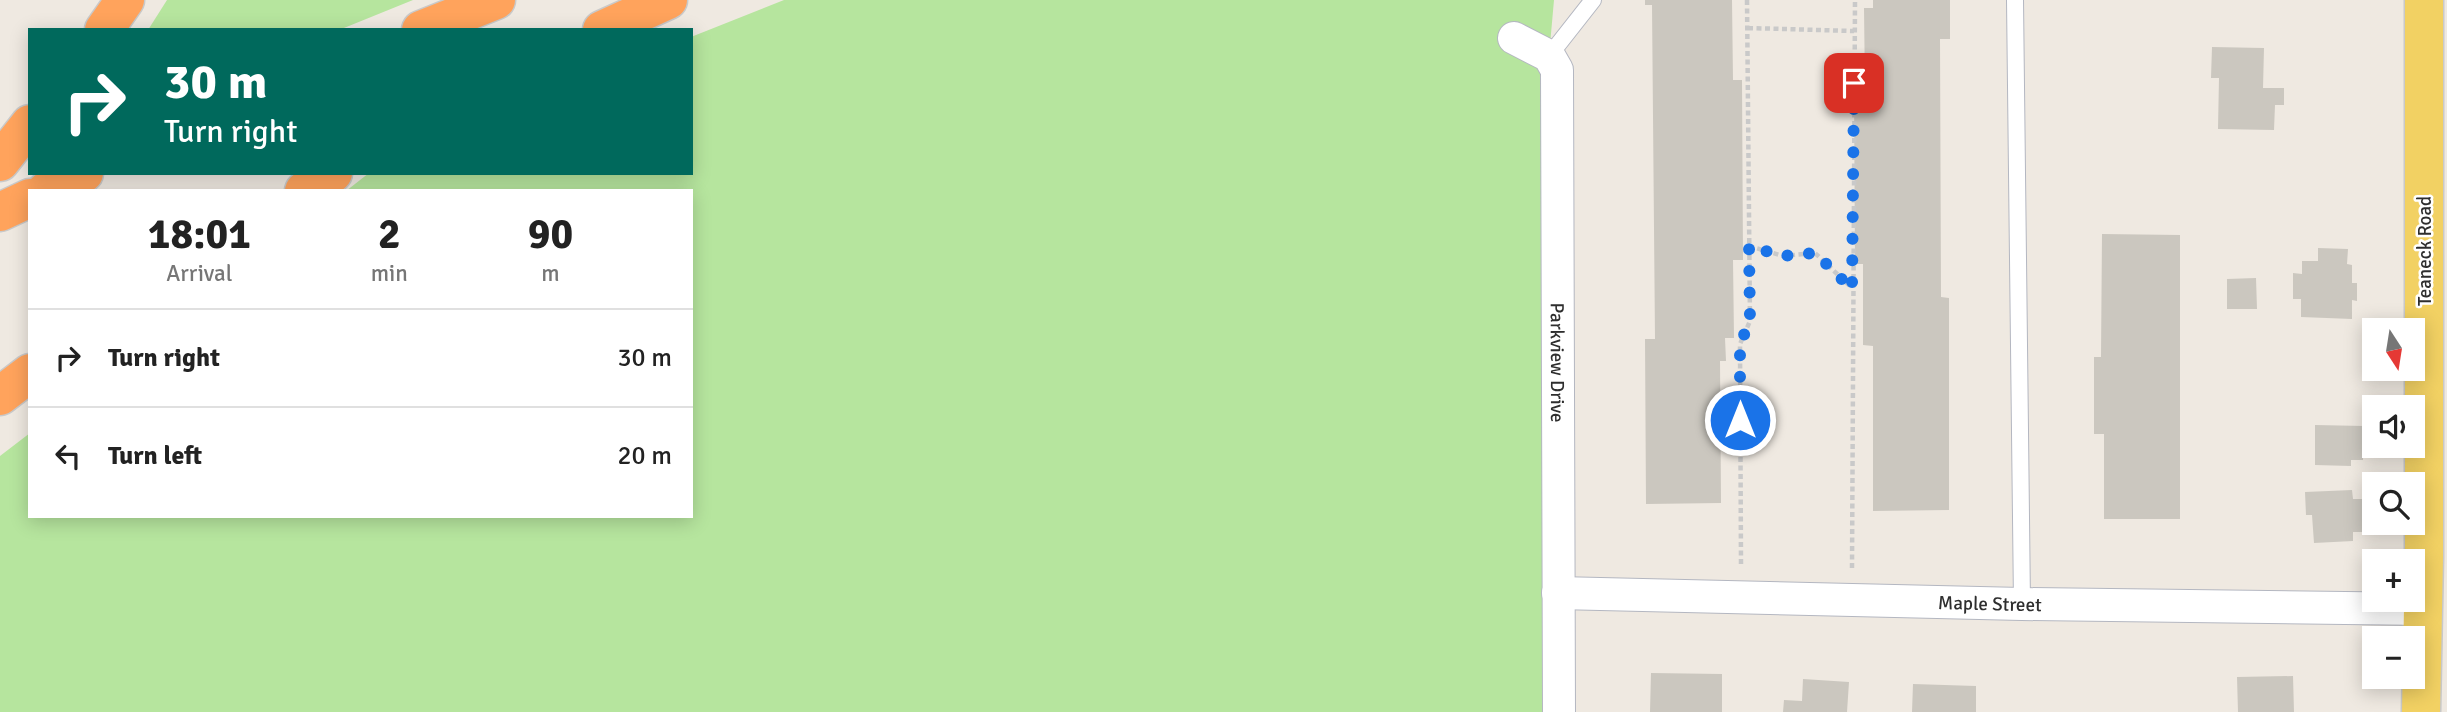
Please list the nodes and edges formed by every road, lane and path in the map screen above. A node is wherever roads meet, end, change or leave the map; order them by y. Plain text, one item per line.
1 (125, 0) edge
2 (496, 0) edge
3 (668, 0) edge
4 (1593, 0) edge
5 (1748, 0) edge
6 (1855, 0) edge
7 (2015, 0) edge
8 (2424, 0) edge
9 (105, 28) edge
10 (426, 28) edge
11 (607, 28) edge
12 (1748, 28) junction
13 (1854, 31) junction
14 (1514, 38) dead end
15 (1549, 56) junction
16 (28, 127) edge
17 (2435, 144) edge
18 (0, 162) edge
19 (80, 175) edge
20 (330, 175) edge
21 (50, 189) edge
22 (307, 189) edge
23 (28, 199) edge
24 (0, 212) edge
25 (1749, 246) junction
26 (1852, 289) junction
27 (28, 375) edge
28 (0, 396) edge
29 (2436, 557) edge
30 (1558, 593) junction
31 (1741, 597) junction
32 (1851, 600) junction
33 (2022, 604) junction
34 (2425, 605) edge
35 (2362, 608) edge
36 (2424, 612) edge
37 (1559, 712) edge
38 (2421, 712) edge

1 - 9 highway
2 - 10 highway
3 - 11 highway
4 - 15 lane
5 - 12 path
6 - 13 path
7 - 33 lane
8 - 17 main road, Teaneck Road
12 - 13 path
12 - 25 path
13 - 26 path
14 - 15 street
15 - 30 street, Parkview Drive
16 - 18 highway
17 - 29 main road, Teaneck Road
19 - 21 highway
20 - 22 highway
23 - 24 highway
25 - 26 path
25 - 31 path
26 - 32 path
27 - 28 highway
29 - 34 main road, Teaneck Road
30 - 31 street, Maple Street
30 - 37 street, Parkview Drive
31 - 32 street, Maple Street
32 - 33 street, Maple Street
33 - 35 street, Maple Street
36 - 38 main road, Teaneck Road

